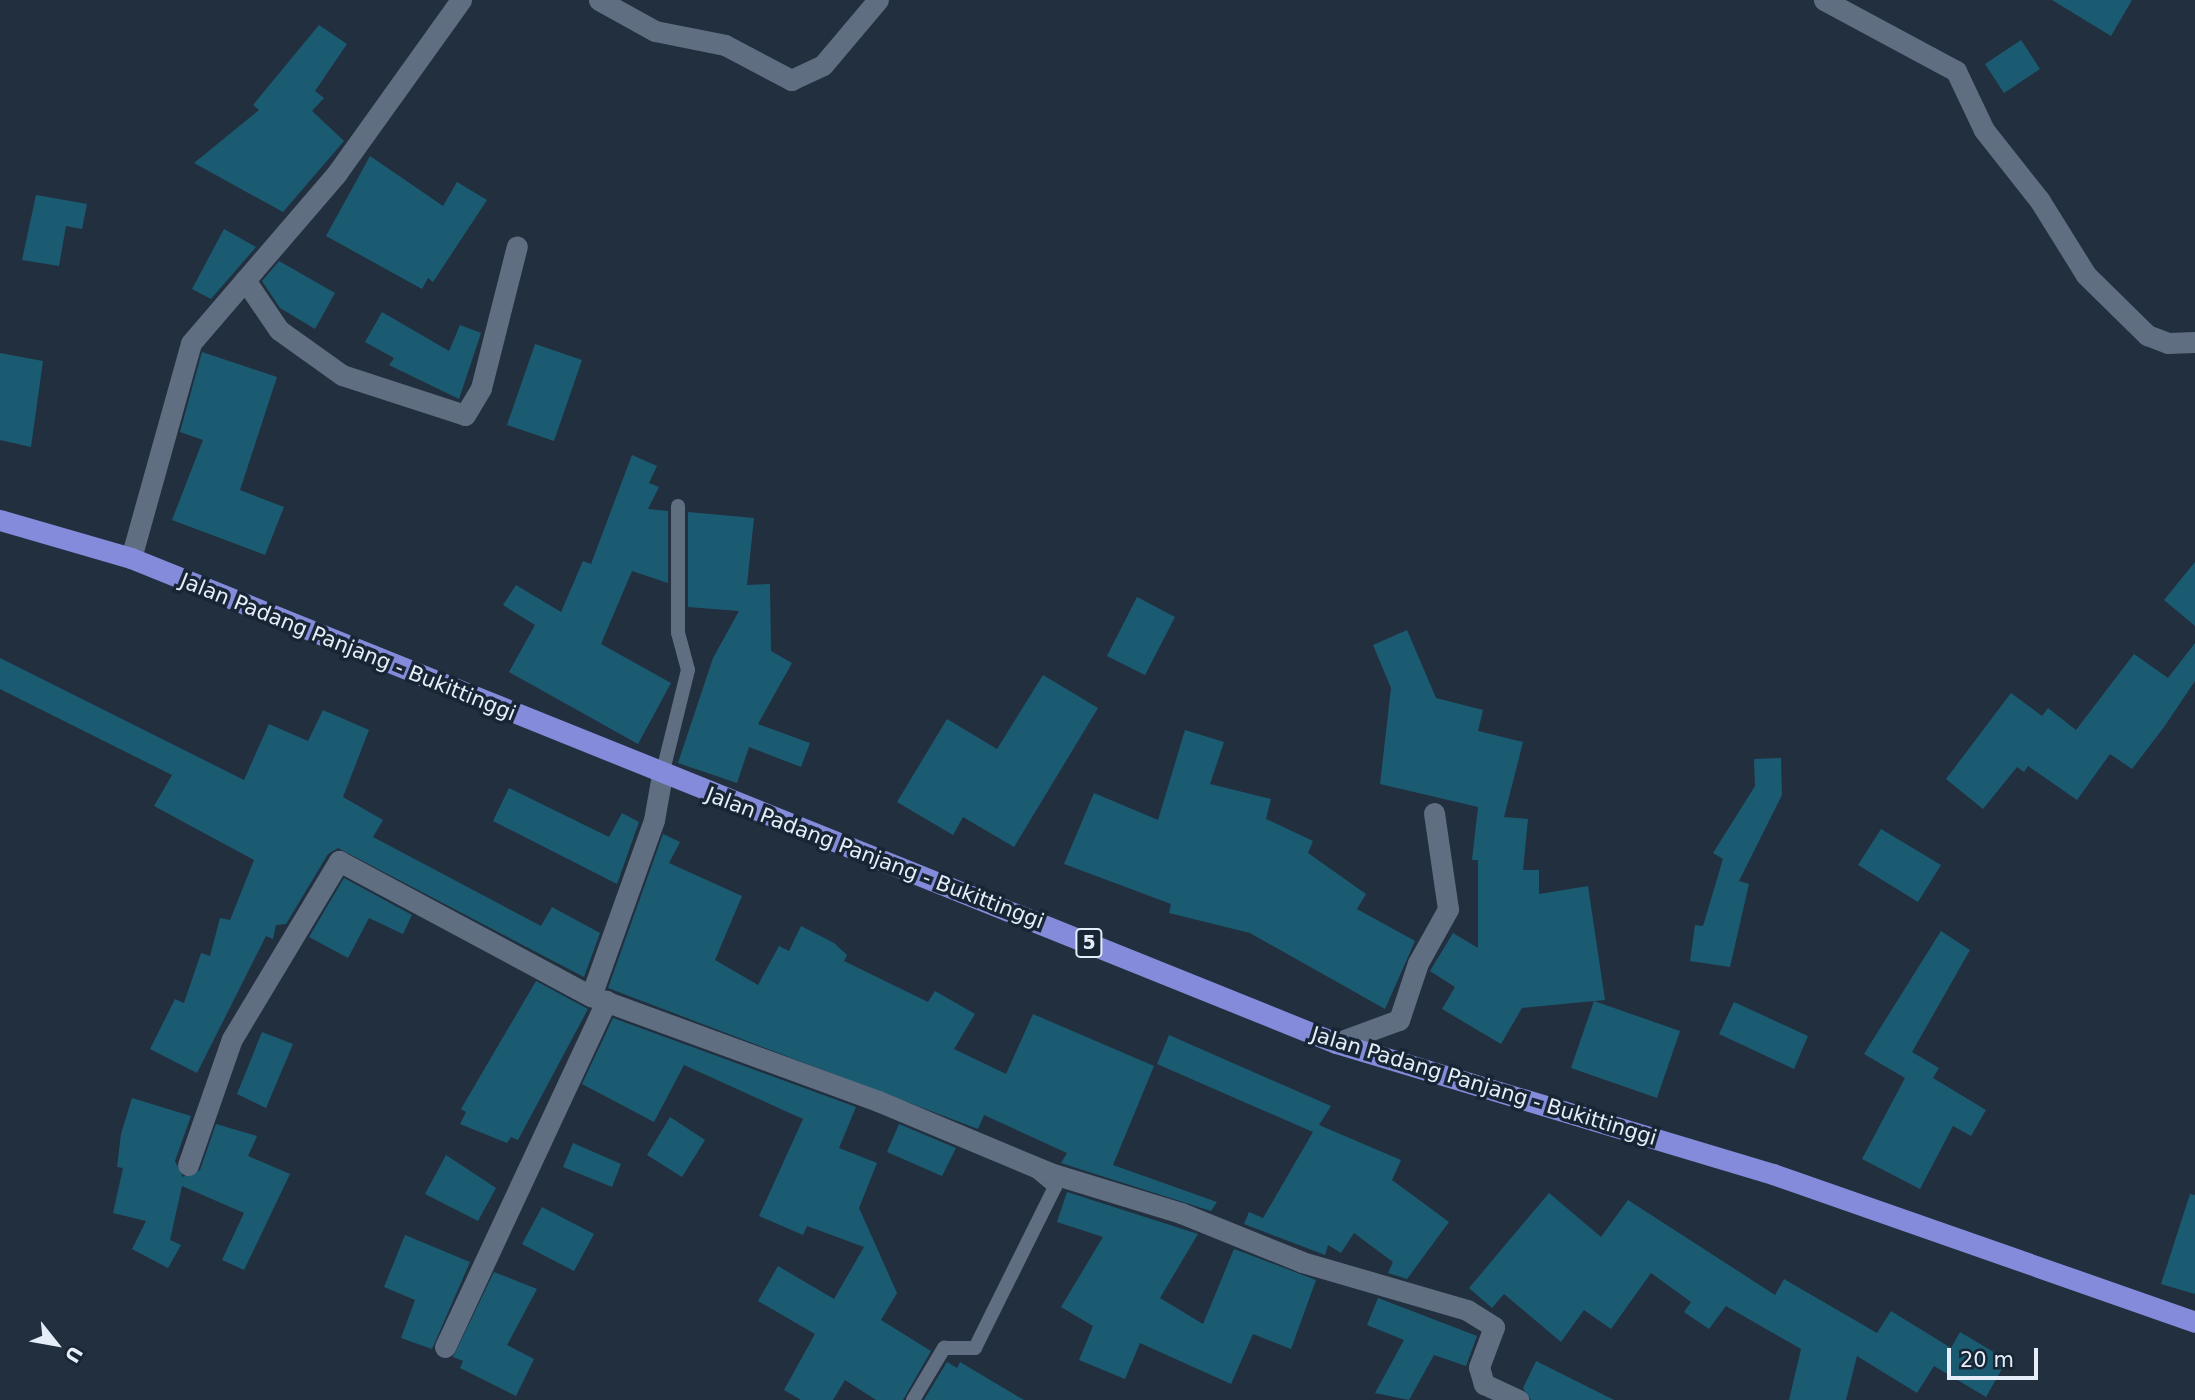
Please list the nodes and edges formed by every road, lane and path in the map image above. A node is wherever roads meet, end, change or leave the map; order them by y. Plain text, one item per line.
1 (461, 0) edge
2 (599, 0) edge
3 (878, 0) edge
4 (1824, 0) edge
5 (517, 246) dead end
6 (245, 280) junction
7 (2195, 342) edge
8 (678, 506) dead end
9 (0, 520) edge
10 (131, 558) junction
11 (662, 775) junction
12 (1434, 813) dead end
13 (599, 998) junction
14 (1336, 1043) junction
15 (1025, 1162) junction
16 (188, 1165) dead end
17 (2195, 1322) edge
18 (445, 1347) dead end
19 (913, 1400) edge
20 (1518, 1400) edge

1 - 6 street
2 - 3 street
4 - 7 street
5 - 6 street
6 - 10 street
8 - 11 lane
9 - 10 highway, Jalan Padang Panjang - Bukittinggi / 5
10 - 11 highway, Jalan Padang Panjang - Bukittinggi / 5
11 - 13 street
11 - 14 highway, Jalan Padang Panjang - Bukittinggi / 5
12 - 14 street
13 - 15 street
13 - 16 street
13 - 18 street
14 - 17 highway, Jalan Padang Panjang - Bukittinggi / 5
15 - 19 lane
15 - 20 street

